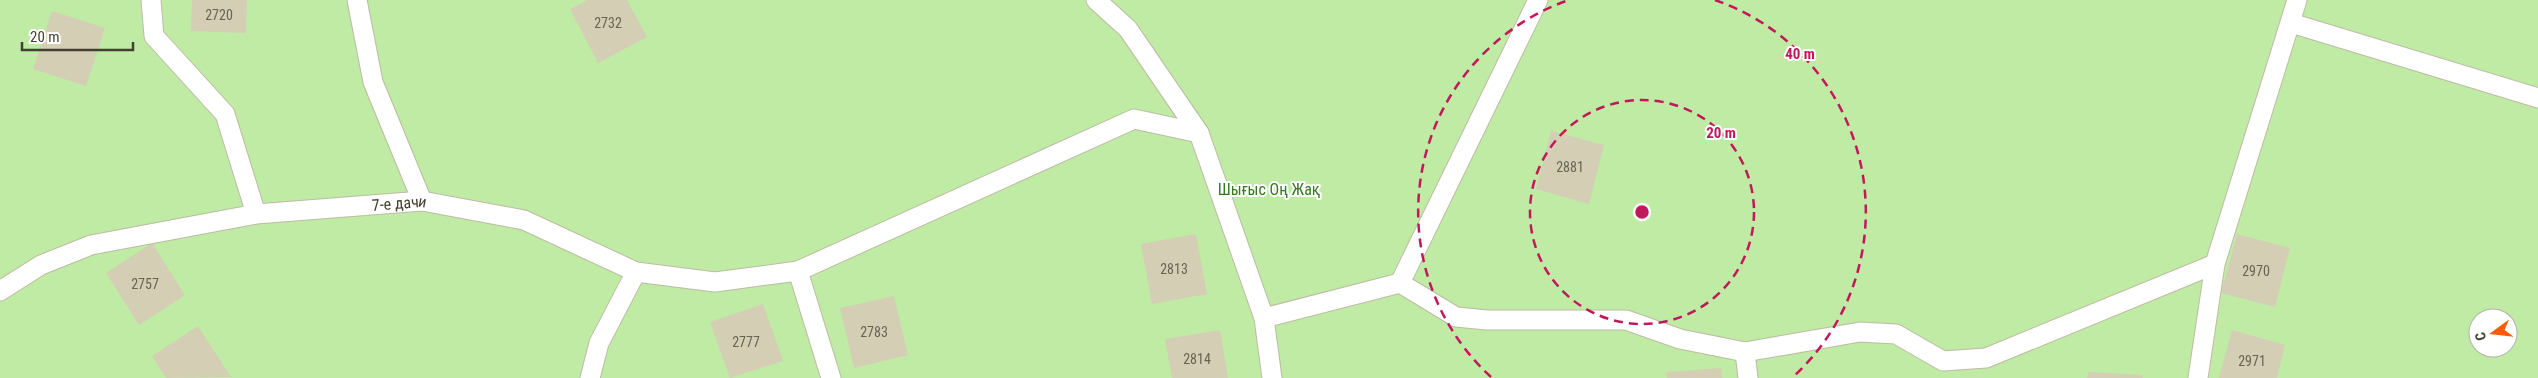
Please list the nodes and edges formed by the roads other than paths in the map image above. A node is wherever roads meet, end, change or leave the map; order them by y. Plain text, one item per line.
1 (151, 0) edge
2 (357, 0) edge
3 (1096, 0) edge
4 (1538, 0) edge
5 (2296, 0) edge
6 (2290, 23) junction
7 (2538, 98) edge
8 (1198, 133) junction
9 (422, 201) junction
10 (256, 214) junction
11 (2215, 264) junction
12 (798, 271) junction
13 (636, 272) junction
14 (1400, 283) junction
15 (0, 291) edge
16 (1264, 318) junction
17 (1745, 352) junction
18 (590, 378) edge
19 (831, 378) edge
20 (1272, 378) edge
21 (1748, 378) edge
22 (2198, 378) edge

1 - 10 lane
2 - 9 lane
3 - 8 lane
4 - 14 lane
5 - 6 lane
6 - 7 lane
6 - 11 lane
8 - 12 lane, 7-е дачи
8 - 16 lane
9 - 10 lane, 7-е дачи
9 - 13 lane, 7-е дачи
10 - 15 lane, 7-е дачи
11 - 17 lane
11 - 22 lane
12 - 13 lane, 7-е дачи
12 - 19 lane
13 - 18 lane
14 - 16 lane
14 - 17 lane
16 - 20 lane
17 - 21 lane

